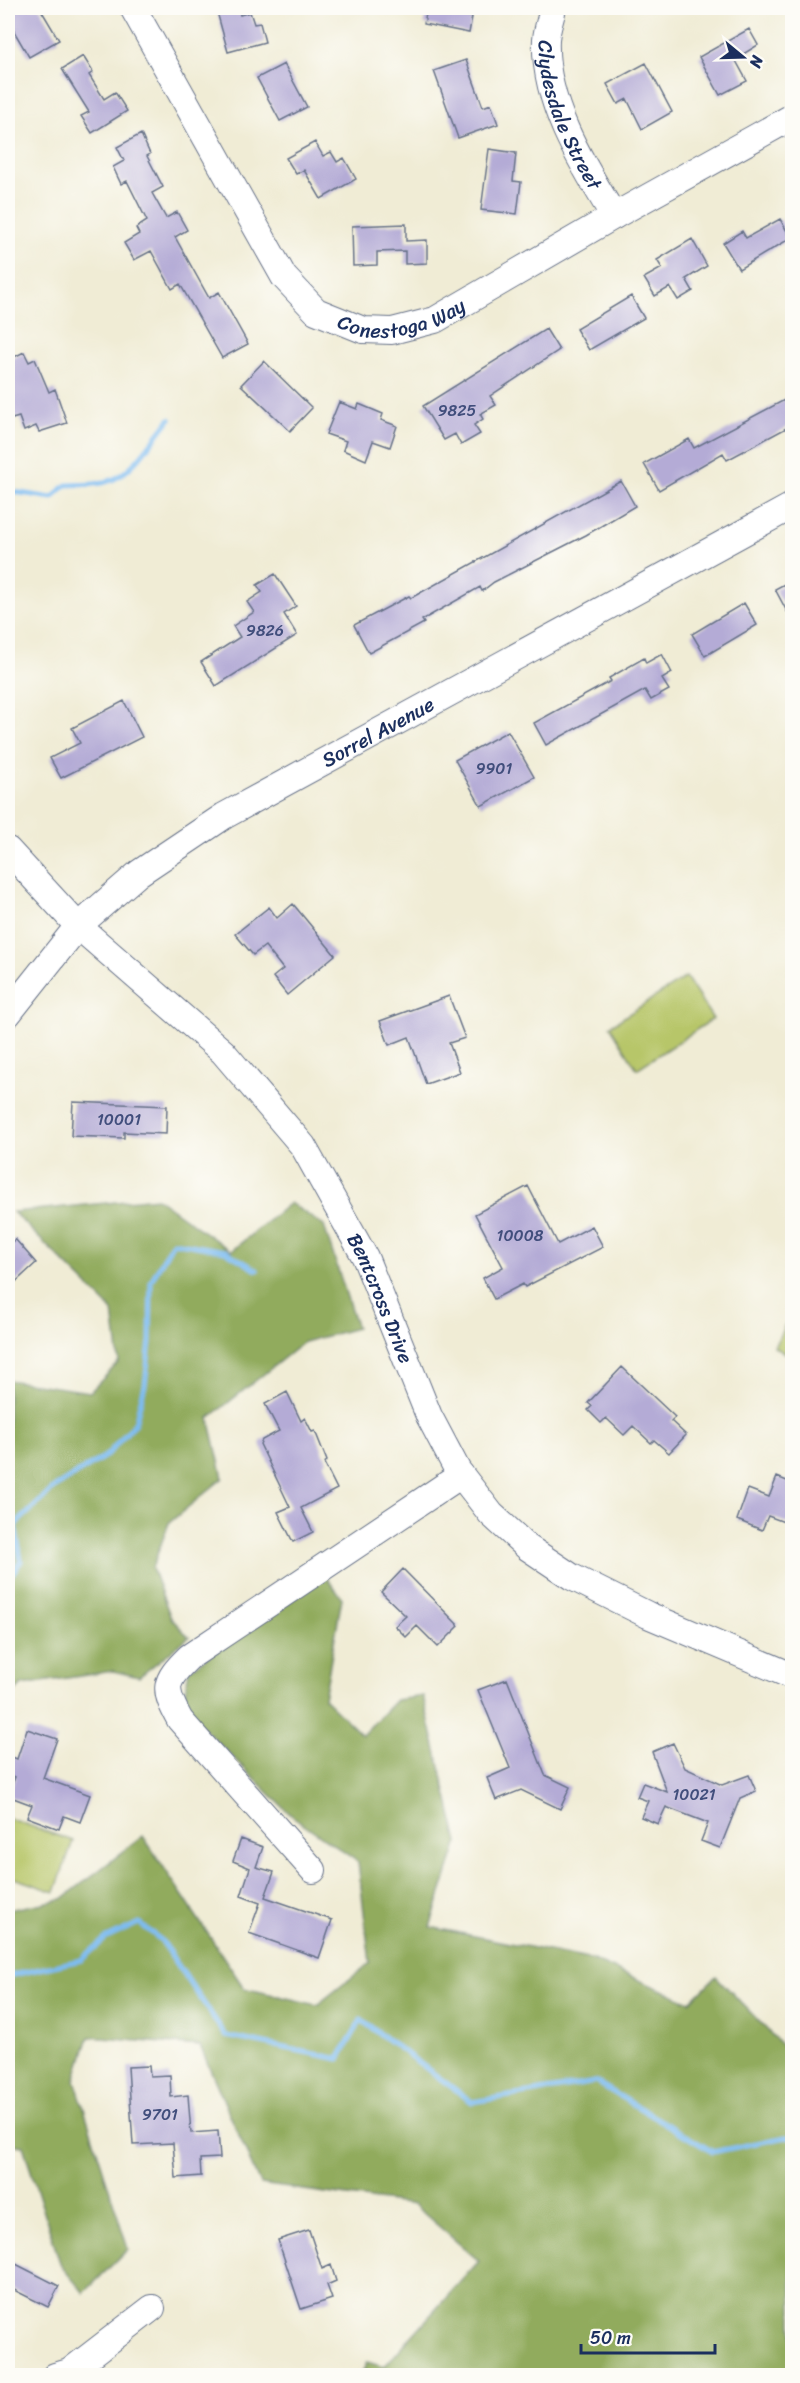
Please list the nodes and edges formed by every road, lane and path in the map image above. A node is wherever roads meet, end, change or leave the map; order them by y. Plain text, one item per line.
1 (133, 8) edge
2 (553, 8) edge
3 (792, 117) edge
4 (614, 216) junction
5 (792, 506) edge
6 (8, 850) edge
7 (78, 926) junction
8 (8, 1014) edge
9 (461, 1475) junction
10 (792, 1676) edge
11 (313, 1870) dead end
12 (152, 2308) dead end
13 (55, 2376) edge

1 - 4 street, Conestoga Way
2 - 4 street, Clydesdale Street
3 - 4 street, Conestoga Way
5 - 7 street, Sorrel Avenue
6 - 7 street, Bentcross Drive
7 - 8 street, Sorrel Avenue
7 - 9 street, Bentcross Drive
9 - 10 street, Bentcross Drive
9 - 11 street
12 - 13 street

